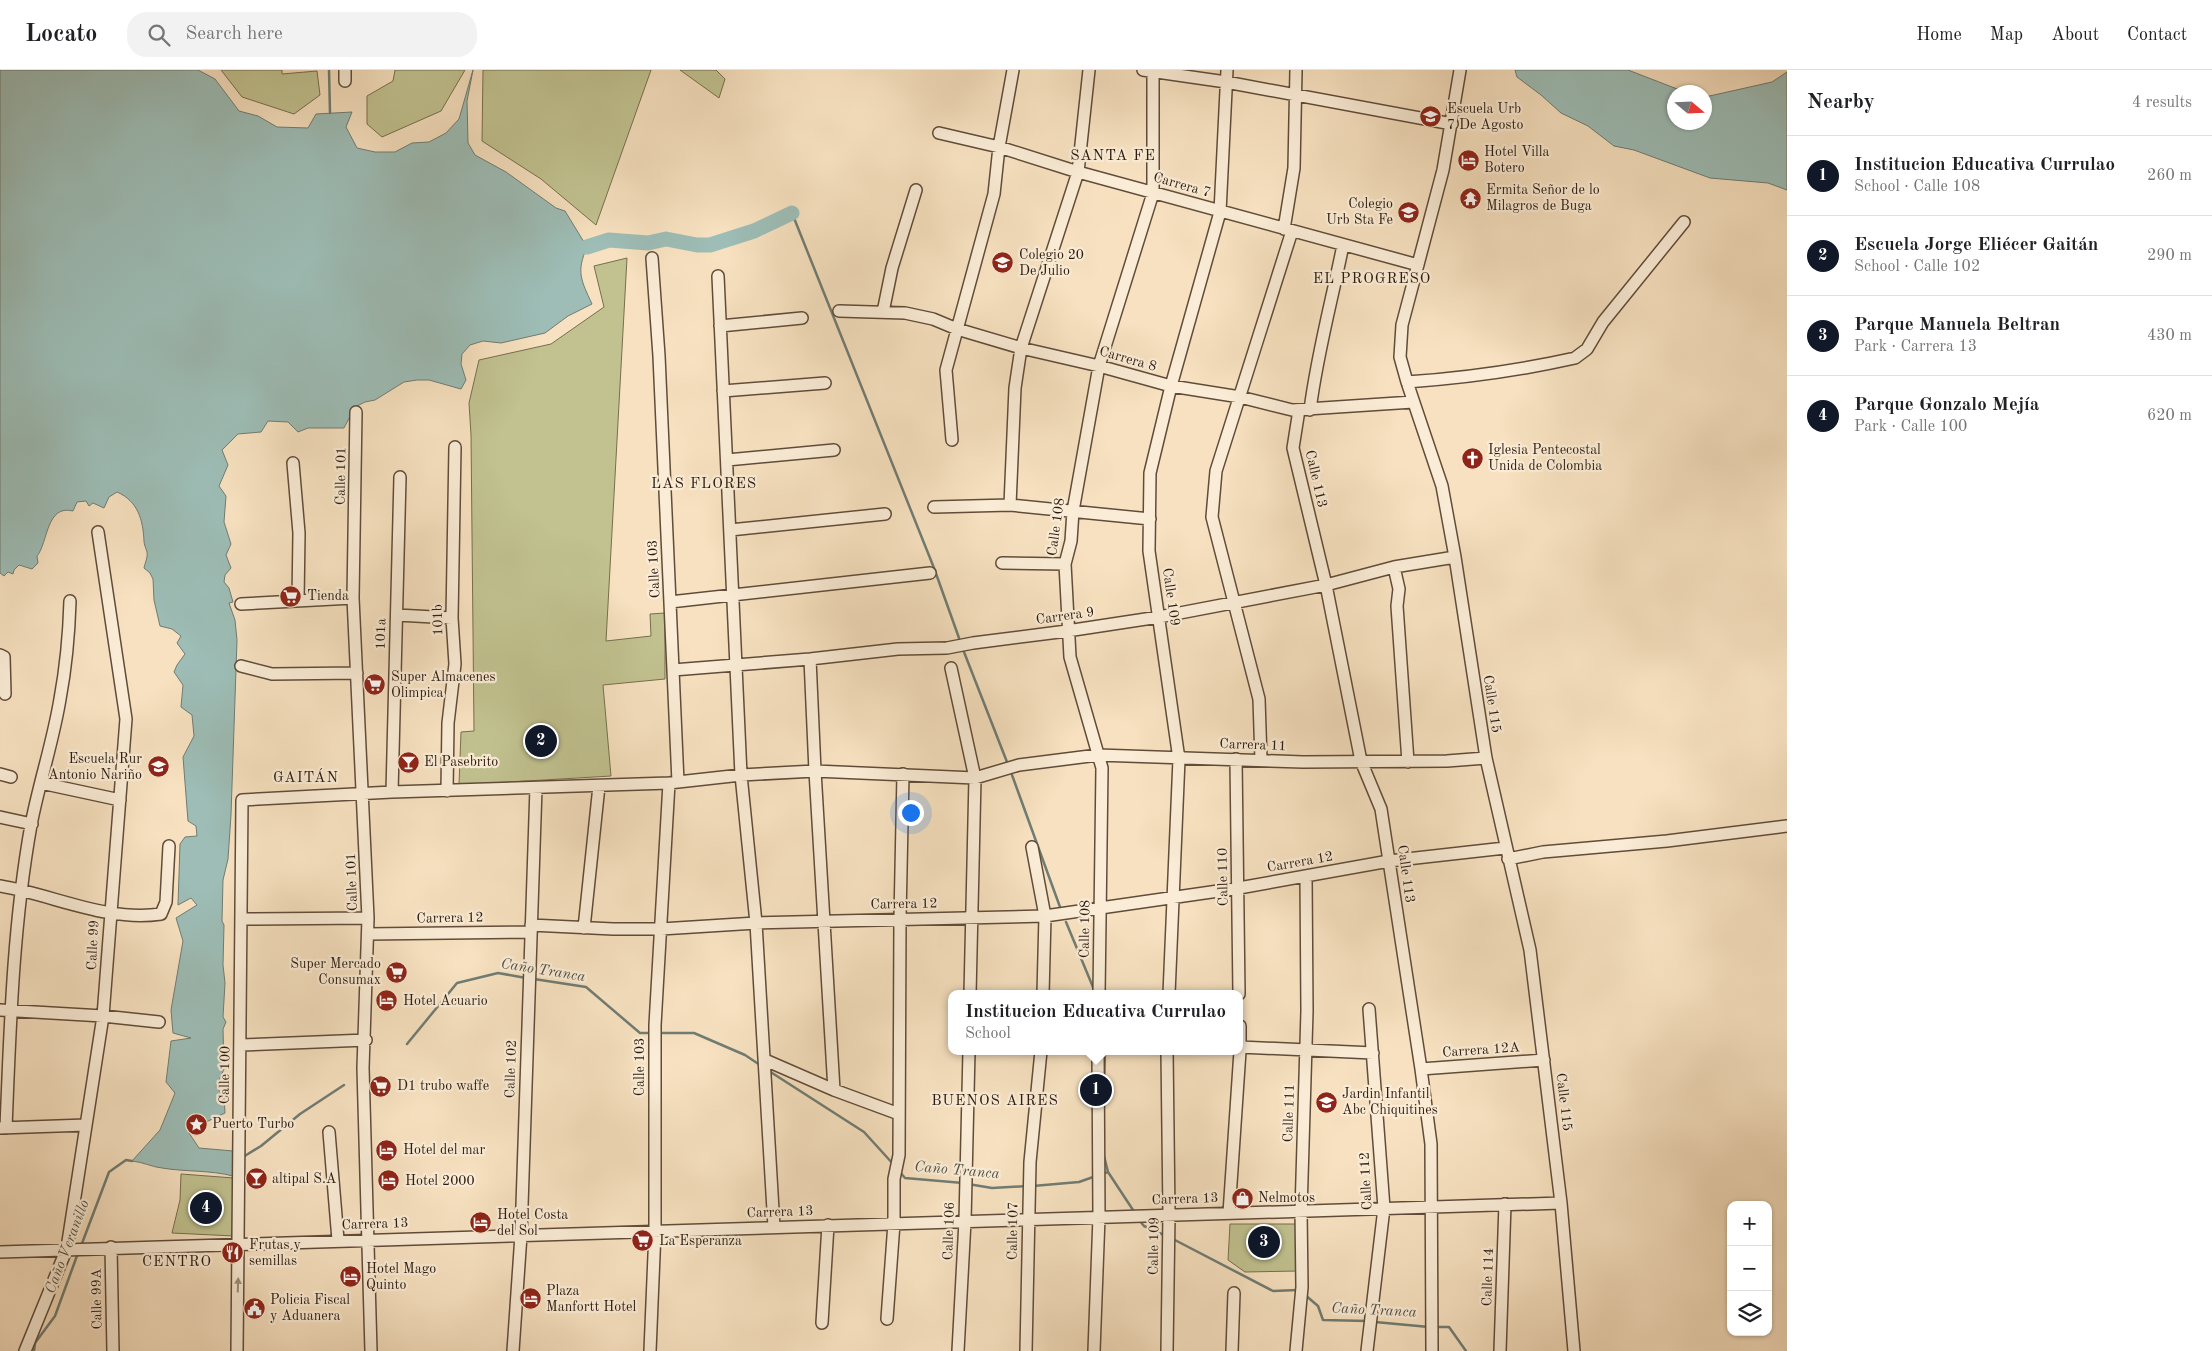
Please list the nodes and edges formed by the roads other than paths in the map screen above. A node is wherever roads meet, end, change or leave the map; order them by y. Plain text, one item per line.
1 (1013, 70) edge
2 (1089, 70) edge
3 (1150, 70) edge
4 (1227, 70) edge
5 (1296, 70) edge
6 (1460, 70) edge
7 (1226, 82) junction
8 (1295, 95) junction
9 (1452, 124) junction
10 (939, 133) dead end
11 (999, 147) junction
12 (1078, 172) junction
13 (916, 190) dead end
14 (1153, 193) junction
15 (1220, 212) junction
16 (1684, 222) dead end
17 (1288, 230) junction
18 (1344, 245) junction
19 (652, 258) dead end
20 (1418, 265) junction
21 (718, 276) dead end
22 (839, 311) dead end
23 (883, 312) junction
24 (802, 318) dead end
25 (720, 326) junction
26 (957, 329) junction
27 (1021, 348) junction
28 (1099, 366) junction
29 (1407, 382) junction
30 (825, 383) dead end
31 (1171, 386) junction
32 (723, 391) junction
33 (1240, 397) junction
34 (1413, 402) junction
35 (1305, 410) junction
36 (356, 412) dead end
37 (952, 440) dead end
38 (455, 447) dead end
39 (834, 450) dead end
40 (727, 460) junction
41 (293, 463) dead end
42 (400, 477) dead end
43 (1010, 505) junction
44 (934, 507) dead end
45 (1073, 511) junction
46 (885, 514) dead end
47 (1150, 519) junction
48 (730, 530) junction
49 (98, 532) dead end
50 (1455, 556) junction
51 (1002, 563) dead end
52 (1065, 564) junction
53 (1394, 567) junction
54 (930, 573) dead end
55 (1326, 586) junction
56 (733, 596) junction
57 (354, 598) junction
58 (70, 601) dead end
59 (298, 601) junction
60 (670, 602) junction
61 (1233, 602) junction
62 (241, 604) dead end
63 (396, 615) junction
64 (452, 618) junction
65 (1159, 618) junction
66 (1067, 631) junction
67 (0, 654) edge
68 (810, 659) junction
69 (241, 666) dead end
70 (736, 666) junction
71 (951, 668) dead end
72 (673, 670) junction
73 (357, 673) junction
74 (17, 693) dead end
75 (2, 694) edge
76 (1098, 755) junction
77 (1486, 758) junction
78 (1179, 759) junction
79 (1236, 760) junction
80 (1261, 760) junction
81 (1361, 761) junction
82 (1408, 762) junction
83 (815, 771) junction
84 (903, 774) junction
85 (741, 775) junction
86 (975, 778) junction
87 (41, 783) junction
88 (674, 783) junction
89 (599, 786) junction
90 (536, 788) junction
91 (447, 791) junction
92 (392, 792) junction
93 (364, 794) junction
94 (120, 800) junction
95 (242, 800) joint
96 (0, 817) edge
97 (32, 824) junction
98 (1787, 826) edge
99 (170, 846) dead end
100 (1032, 847) dead end
101 (1506, 854) junction
102 (1389, 861) junction
103 (1306, 876) junction
104 (0, 886) edge
105 (1239, 888) junction
106 (22, 889) junction
107 (1172, 898) junction
108 (1101, 908) junction
109 (110, 914) junction
110 (1045, 916) junction
111 (368, 918) junction
112 (900, 918) junction
113 (972, 918) junction
114 (242, 919) junction
115 (824, 921) junction
116 (756, 923) junction
117 (531, 928) junction
118 (584, 928) junction
119 (661, 929) junction
120 (368, 934) junction
121 (970, 990) edge
122 (1043, 990) edge
123 (1099, 990) edge
124 (1169, 990) edge
125 (1240, 990) edge
126 (1368, 1009) dead end
127 (5, 1010) edge
128 (104, 1016) junction
129 (159, 1022) dead end
130 (366, 1040) junction
131 (241, 1045) junction
132 (1243, 1049) edge
133 (1306, 1051) junction
134 (1373, 1053) junction
135 (969, 1055) edge
136 (1041, 1055) edge
137 (1098, 1055) edge
138 (1167, 1055) edge
139 (1240, 1055) edge
140 (1544, 1060) junction
141 (766, 1062) junction
142 (1421, 1069) junction
143 (834, 1090) junction
144 (899, 1114) junction
145 (86, 1125) junction
146 (3, 1128) edge
147 (329, 1132) dead end
148 (1561, 1203) junction
149 (1505, 1204) junction
150 (1431, 1207) junction
151 (1384, 1208) junction
152 (1300, 1211) junction
153 (1229, 1213) junction
154 (1169, 1215) junction
155 (1099, 1217) junction
156 (1028, 1219) junction
157 (965, 1221) junction
158 (894, 1223) junction
159 (828, 1225) junction
160 (774, 1227) junction
161 (655, 1231) junction
162 (521, 1235) junction
163 (369, 1239) junction
164 (338, 1240) junction
165 (239, 1245) junction
166 (111, 1247) junction
167 (69, 1248) junction
168 (0, 1252) edge
169 (1234, 1293) dead end
170 (887, 1319) dead end
171 (822, 1323) dead end
172 (26, 1351) edge
173 (113, 1351) edge
174 (238, 1351) edge
175 (371, 1351) edge
176 (512, 1351) edge
177 (650, 1351) edge
178 (958, 1351) edge
179 (1026, 1351) edge
180 (1094, 1351) edge
181 (1168, 1351) edge
182 (1232, 1351) edge
183 (1296, 1351) edge
184 (1367, 1351) edge
185 (1432, 1351) edge
186 (1500, 1351) edge
187 (1574, 1351) edge

1 - 11 street
2 - 12 street
3 - 7 street
3 - 14 street, Calle 108
4 - 7 street, Calle 109
5 - 8 street
6 - 9 street, Calle 115
7 - 8 street
7 - 15 street, Calle 109
8 - 9 street
8 - 17 street
9 - 20 street, Calle 115
10 - 11 street, Carrera 7
11 - 12 street, Carrera 7
11 - 26 street
12 - 14 street, Carrera 7
12 - 27 street
13 - 23 street
14 - 15 street, Carrera 7
14 - 28 street, Calle 108
15 - 17 street, Carrera 7
15 - 31 street, Calle 109
16 - 29 street
17 - 18 street, Carrera 7
17 - 33 street
18 - 20 street, Carrera 7
18 - 35 street, Calle 113
19 - 60 street, Calle 103
20 - 29 street, Calle 115
21 - 25 street
22 - 23 street, Carrera 8
23 - 26 street, Carrera 8
24 - 25 street
25 - 32 street
26 - 27 street, Carrera 8
26 - 37 street
27 - 28 street, Carrera 8
27 - 43 street
28 - 31 street, Carrera 8
28 - 45 street, Calle 108
29 - 34 street, Calle 115
30 - 32 street
31 - 33 street, Carrera 8
31 - 47 street, Calle 109
32 - 40 street
33 - 35 street, Carrera 8
33 - 61 street
34 - 35 street, Carrera 8
34 - 50 street, Calle 115
35 - 55 street, Calle 113
36 - 57 street, Calle 101
38 - 64 street, 101b
39 - 40 street
40 - 48 street
41 - 59 street
42 - 63 street, 101a
43 - 44 street
43 - 45 street
45 - 47 street
45 - 52 street, Calle 108
46 - 48 street
47 - 65 street, Calle 109
48 - 56 street
49 - 94 street, Calle 99
50 - 53 street, Carrera 9
50 - 77 street, Calle 115
51 - 52 street
52 - 66 street, Calle 108
53 - 55 street, Carrera 9
53 - 82 street
54 - 56 street
55 - 61 street, Carrera 9
55 - 81 street, Calle 113
56 - 60 street
56 - 70 street
57 - 59 street
57 - 73 street, Calle 101
58 - 87 street
59 - 62 street
60 - 72 street, Calle 103
61 - 65 street, Carrera 9
61 - 80 street
63 - 64 street
63 - 92 street, 101a
64 - 91 street, 101b
65 - 66 street, Carrera 9
65 - 78 street, Calle 109
66 - 68 street, Carrera 9
66 - 76 street, Calle 108
67 - 75 street
68 - 70 street, Carrera 9
68 - 83 street
69 - 73 street
70 - 72 street, Carrera 9
70 - 85 street
71 - 86 street
72 - 88 street, Calle 103
73 - 93 street, Calle 101
74 - 75 street
76 - 78 street, Carrera 11
76 - 86 street, Carrera 11
76 - 108 street, Calle 108
77 - 82 street, Carrera 11
77 - 101 street, Calle 115
78 - 79 street, Carrera 11
78 - 107 street, Calle 109
79 - 80 street, Carrera 11
79 - 105 street, Calle 110
80 - 81 street, Carrera 11
81 - 82 street, Carrera 11
81 - 102 street, Calle 113
83 - 84 street, Carrera 11
83 - 85 street, Carrera 11
83 - 115 street
84 - 86 street, Carrera 11
84 - 112 street
85 - 88 street, Carrera 11
85 - 116 street
86 - 113 street
87 - 94 street
87 - 97 street
88 - 89 street, Carrera 11
88 - 119 street, Calle 103
89 - 90 street, Carrera 11
89 - 118 street
90 - 91 street, Carrera 11
90 - 117 street, Calle 102
91 - 92 street, Carrera 11
92 - 93 street, Carrera 11
93 - 95 street, Carrera 11
93 - 111 street, Calle 101
94 - 109 street, Calle 99
95 - 114 street, Calle 100
96 - 97 street
97 - 106 street
98 - 101 street, Carrera 12
99 - 109 street
100 - 110 street
101 - 102 street, Carrera 12
101 - 140 street, Calle 115
102 - 103 street, Carrera 12
102 - 142 street, Calle 113
103 - 105 street, Carrera 12
103 - 133 street, Calle 111
104 - 106 street
105 - 107 street, Carrera 12
105 - 125 street, Calle 110
106 - 109 street
106 - 127 street
107 - 108 street, Carrera 12
107 - 124 street, Calle 109
108 - 110 street, Carrera 12
108 - 123 street, Calle 108
109 - 128 street, Calle 99
110 - 113 street, Carrera 12
110 - 122 street
111 - 114 street
111 - 120 street, Calle 101
112 - 113 street, Carrera 12
112 - 115 street, Carrera 12
112 - 144 street
113 - 121 street
114 - 131 street, Calle 100
115 - 116 street, Carrera 12
115 - 143 street
116 - 119 street, Carrera 12
116 - 141 street
117 - 118 street, Carrera 12
117 - 120 street, Carrera 12
117 - 162 street, Calle 102
118 - 119 street, Carrera 12
119 - 161 street, Calle 103
120 - 130 street, Calle 101
126 - 134 street, Calle 112
127 - 128 street
127 - 146 street
128 - 129 street
128 - 145 street, Calle 99
130 - 131 street
130 - 163 street, Calle 101
131 - 165 street, Calle 100
132 - 133 street
133 - 134 street
133 - 152 street, Calle 111
134 - 151 street, Calle 112
135 - 157 street, Calle 106
136 - 156 street, Calle 107
137 - 155 street
138 - 154 street, Calle 109
139 - 153 street
140 - 142 street, Carrera 12A
140 - 148 street, Calle 115
141 - 143 street
141 - 160 street
142 - 150 street, Calle 113
143 - 144 street
144 - 158 street
145 - 146 street
145 - 167 street, Calle 99
147 - 164 street
148 - 149 street, Carrera 13
148 - 187 street, Calle 115
149 - 150 street, Carrera 13
149 - 186 street, Calle 114
150 - 151 street, Carrera 13
150 - 185 street, Calle 113
151 - 152 street, Carrera 13
151 - 184 street, Calle 112
152 - 153 street, Carrera 13
152 - 183 street, Calle 111
153 - 154 street, Carrera 13
154 - 155 street, Carrera 13
154 - 181 street, Calle 109
155 - 156 street, Carrera 13
155 - 180 street
156 - 157 street, Carrera 13
156 - 179 street, Calle 107
157 - 158 street, Carrera 13
157 - 178 street, Calle 106
158 - 159 street, Carrera 13
158 - 170 street
159 - 160 street, Carrera 13
159 - 171 street
160 - 161 street, Carrera 13
161 - 162 street, Carrera 13
161 - 177 street, Calle 103
162 - 163 street, Carrera 13
162 - 176 street, Calle 102
163 - 164 street, Carrera 13
163 - 175 street, Calle 101
164 - 165 street, Carrera 13
165 - 166 street, Carrera 13
174 -> 165 street, Calle 100
166 - 167 street, Carrera 13
166 - 173 street, Calle 99A
167 - 168 street, Carrera 13
167 - 172 street, Calle 99
169 - 182 street

